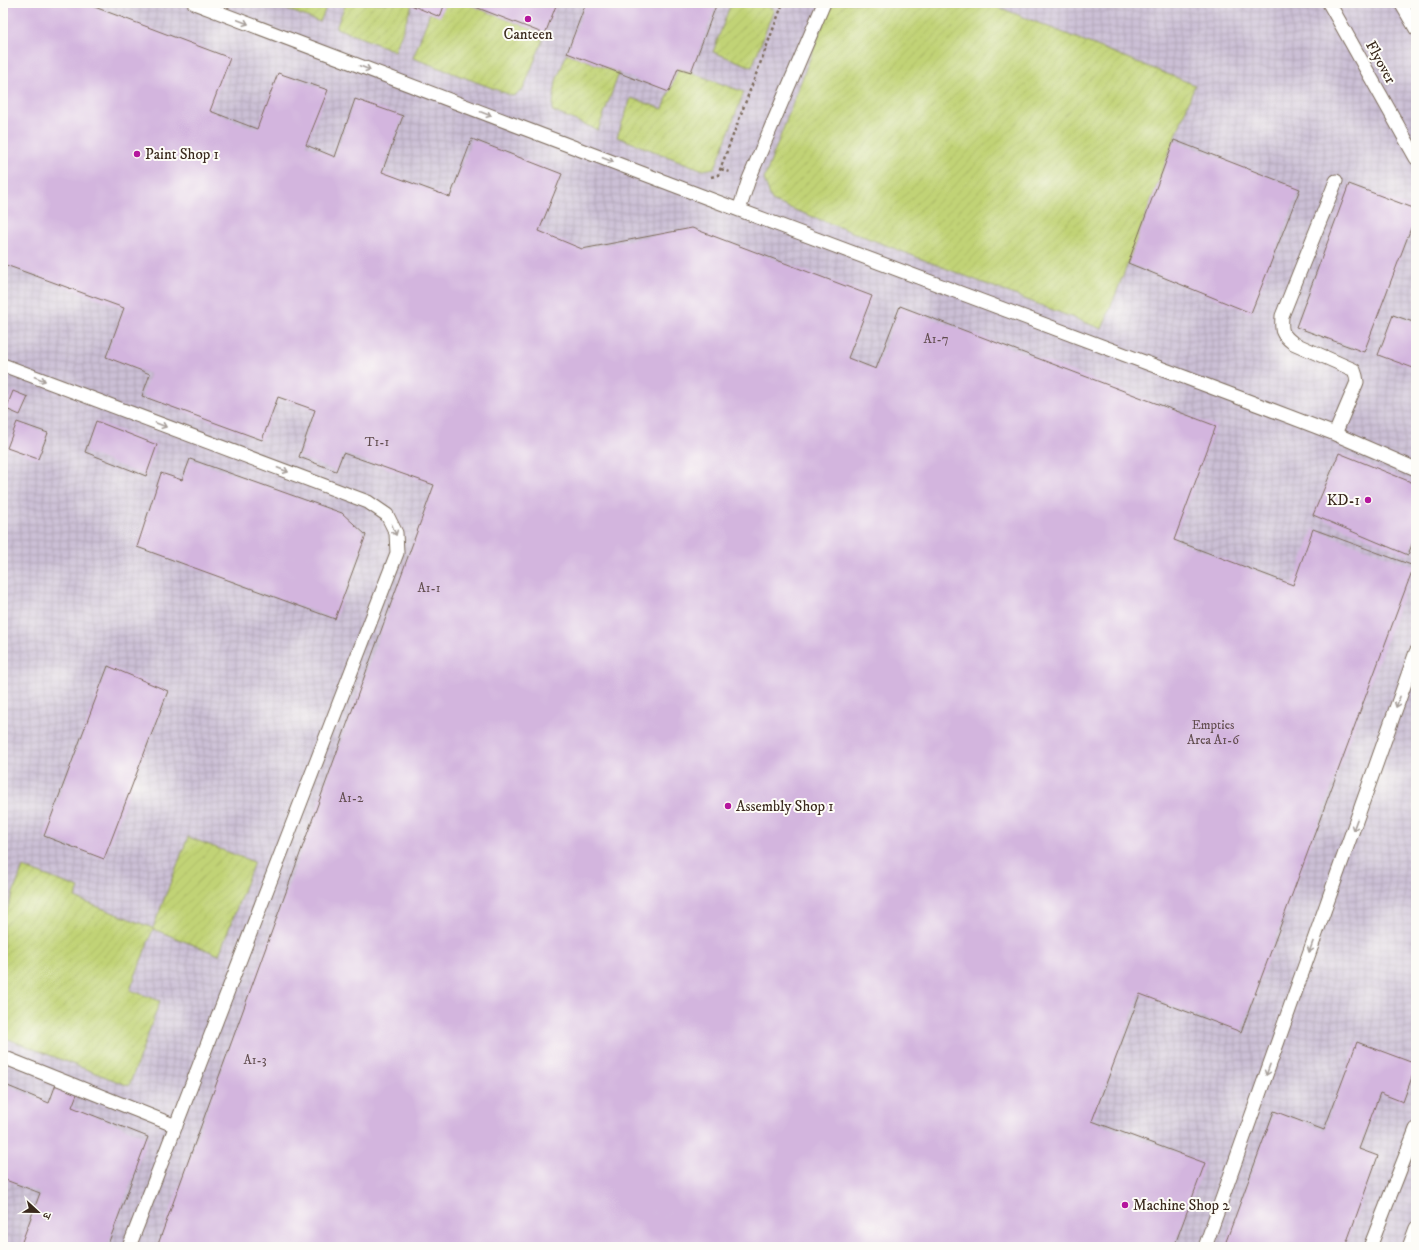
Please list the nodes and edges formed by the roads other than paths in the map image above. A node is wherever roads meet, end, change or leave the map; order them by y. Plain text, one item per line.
1 (194, 3) edge
2 (824, 3) edge
3 (1329, 3) edge
4 (1401, 3) edge
5 (1416, 29) edge
6 (1416, 158) edge
7 (1336, 181) dead end
8 (740, 210) junction
9 (3, 365) edge
10 (1335, 434) junction
11 (1416, 470) edge
12 (1416, 652) edge
13 (3, 1057) edge
14 (176, 1126) junction
15 (1416, 1129) edge
16 (1416, 1228) edge
17 (129, 1247) edge
18 (1205, 1247) edge
19 (1370, 1247) edge
20 (1409, 1247) edge

1 -> 8 lane
2 - 8 lane
3 - 6 lane, Flyover
4 - 5 lane
7 - 10 lane
8 - 10 lane
9 -> 14 lane
10 - 11 lane
12 -> 18 lane
13 - 14 lane
14 - 17 lane
15 - 19 lane
16 - 20 lane

